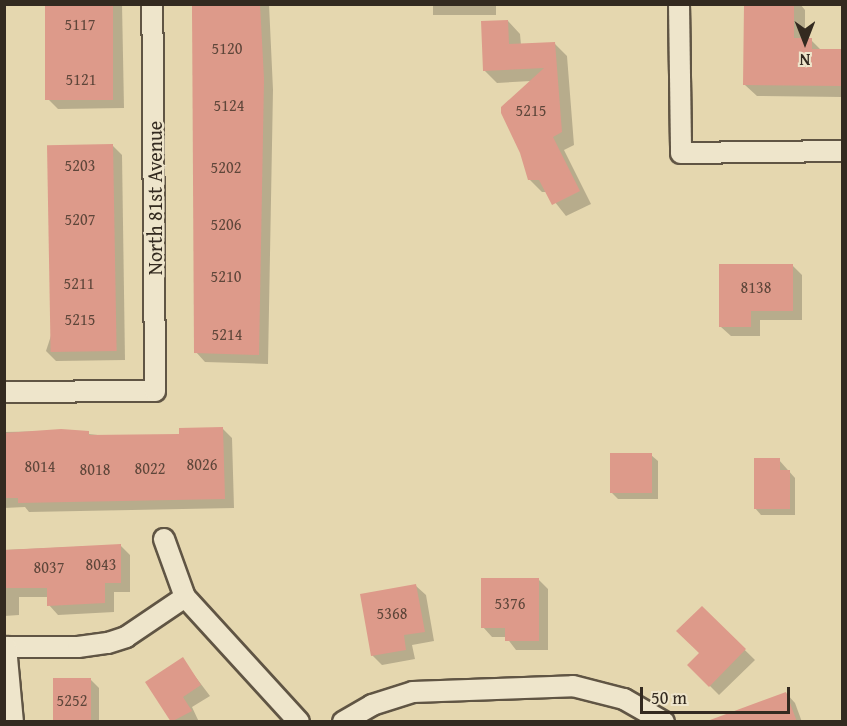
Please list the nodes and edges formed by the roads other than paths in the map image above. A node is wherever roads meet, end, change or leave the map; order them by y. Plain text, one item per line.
1 (152, 4) edge
2 (679, 4) edge
3 (843, 151) edge
4 (4, 392) edge
5 (165, 539) dead end
6 (185, 597) junction
7 (5, 647) edge
8 (13, 722) edge
9 (299, 722) edge
10 (343, 722) edge
11 (664, 722) edge

1 - 4 street, North 81st Avenue
2 - 3 street
5 - 6 street
6 - 7 street
6 - 9 street
7 - 8 street
10 - 11 street

